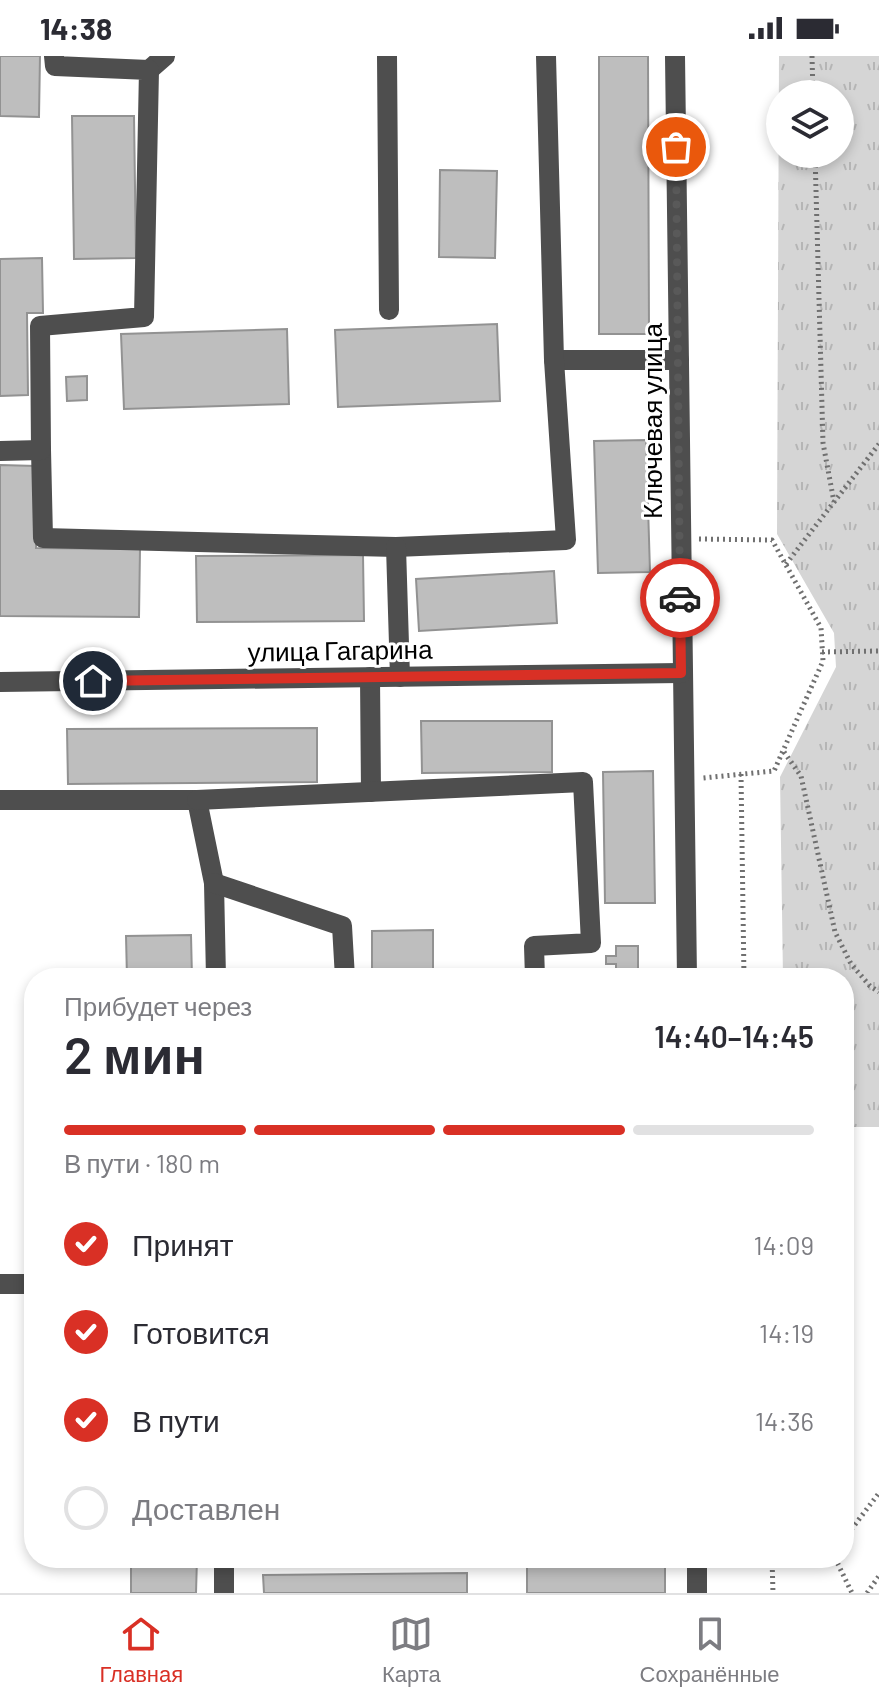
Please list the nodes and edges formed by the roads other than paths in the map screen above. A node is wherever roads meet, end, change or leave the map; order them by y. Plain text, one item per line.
1 (54, 56) edge
2 (387, 56) edge
3 (546, 56) edge
4 (675, 56) edge
5 (157, 63) edge
6 (389, 310) dead end
7 (554, 360) junction
8 (679, 360) junction
9 (41, 450) junction
10 (0, 451) edge
11 (396, 547) junction
12 (681, 673) junction
13 (370, 677) junction
14 (400, 677) junction
15 (0, 682) edge
16 (371, 792) junction
17 (0, 800) edge
18 (197, 800) junction
19 (214, 883) junction
20 (216, 968) edge
21 (344, 968) edge
22 (535, 968) edge
23 (687, 968) edge
24 (0, 1284) edge
25 (24, 1284) edge
26 (224, 1568) edge
27 (697, 1568) edge
28 (224, 1593) edge
29 (697, 1593) edge

1 - 5 street
2 - 6 street
3 - 7 street
4 - 8 street, Ключевая улица
5 - 9 street
7 - 8 street
7 - 11 street
8 - 12 street, Ключевая улица
9 - 10 street
9 - 11 street
11 - 14 street
12 - 14 street, улица Гагарина
12 - 23 street, Ключевая улица
13 - 14 street, улица Гагарина
13 - 15 street, улица Гагарина
13 - 16 street
16 - 18 street
16 - 22 street
17 - 18 street
18 - 19 street
19 - 20 street
19 - 21 street
24 - 25 street
26 - 28 street
27 - 29 street

